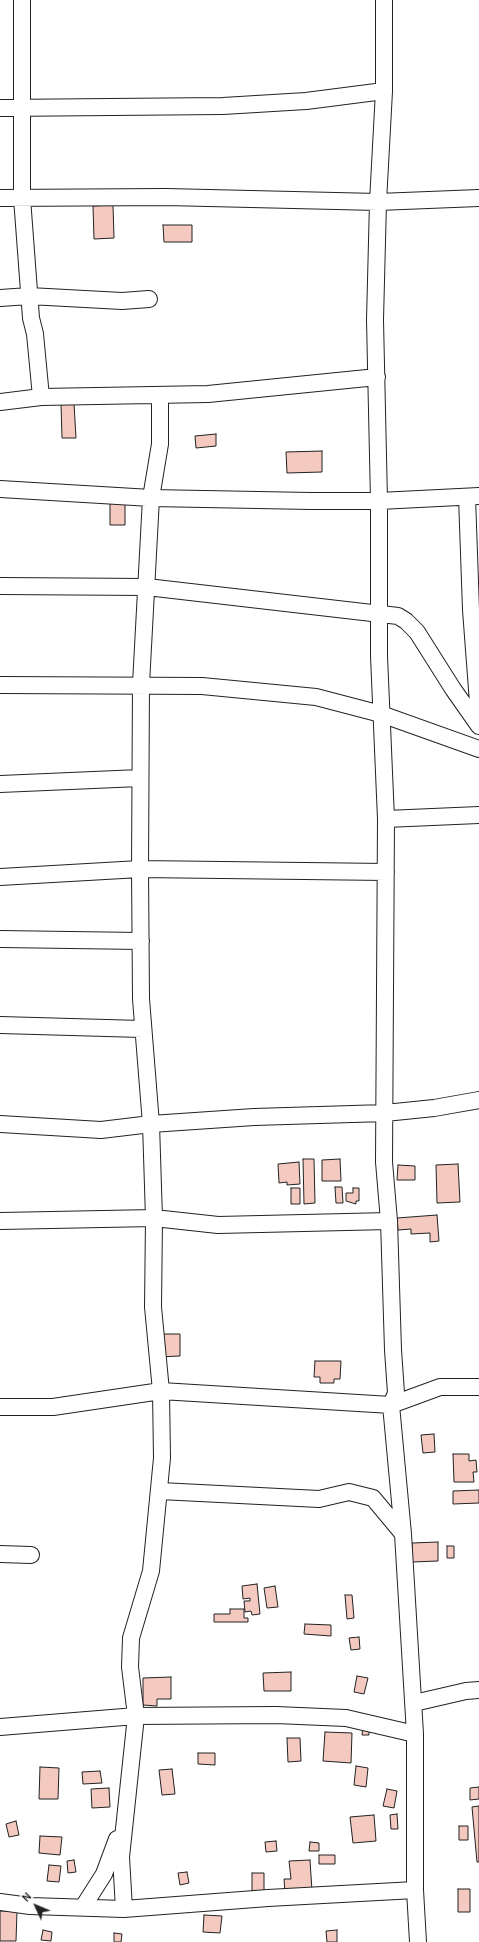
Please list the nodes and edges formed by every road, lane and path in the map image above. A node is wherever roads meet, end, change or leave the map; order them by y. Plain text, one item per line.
1 (22, 0) edge
2 (384, 0) edge
3 (384, 91) junction
4 (0, 108) edge
5 (21, 109) junction
6 (0, 198) edge
7 (22, 198) junction
8 (479, 198) edge
9 (378, 202) junction
10 (29, 296) junction
11 (0, 298) edge
12 (149, 299) dead end
13 (377, 377) junction
14 (160, 395) junction
15 (41, 398) junction
16 (0, 402) edge
17 (0, 489) edge
18 (473, 497) edge
19 (151, 498) junction
20 (379, 501) junction
21 (0, 586) edge
22 (147, 587) junction
23 (378, 614) junction
24 (141, 684) junction
25 (0, 685) edge
26 (381, 714) junction
27 (479, 716) edge
28 (479, 726) edge
29 (479, 749) edge
30 (140, 778) junction
31 (0, 784) edge
32 (479, 815) edge
33 (386, 819) junction
34 (140, 869) junction
35 (386, 872) junction
36 (0, 877) edge
37 (0, 939) edge
38 (141, 941) junction
39 (0, 1025) edge
40 (142, 1029) junction
41 (479, 1100) edge
42 (385, 1113) junction
43 (0, 1124) edge
44 (151, 1124) junction
45 (154, 1218) junction
46 (0, 1221) edge
47 (388, 1221) junction
48 (479, 1387) edge
49 (161, 1391) junction
50 (391, 1405) junction
51 (0, 1407) edge
52 (160, 1491) junction
53 (403, 1534) junction
54 (0, 1554) edge
55 (31, 1555) dead end
56 (479, 1690) edge
57 (414, 1703) junction
58 (136, 1716) junction
59 (0, 1726) edge
60 (416, 1734) junction
61 (127, 1814) junction
62 (415, 1890) junction
63 (0, 1902) edge
64 (83, 1907) junction
65 (124, 1909) junction
66 (418, 1942) edge

1 - 5 street
2 - 3 street
3 - 5 street
3 - 9 street
4 - 5 street
5 - 7 street
6 - 7 street
7 - 9 street
7 - 10 street
8 - 9 street
9 - 13 street
10 - 11 street
10 - 12 street
10 - 15 street
13 - 14 street
13 - 20 street
14 - 15 street
14 - 19 street
15 - 16 street
17 - 19 street
18 - 20 street
18 - 27 street
19 - 20 street
19 - 22 street
20 - 23 street
21 - 22 street
22 - 23 street
22 - 24 street
23 - 26 street
23 - 28 street
24 - 25 street
24 - 26 street
24 - 30 street
26 - 29 street
26 - 33 street
30 - 31 street
30 - 34 street
32 - 33 street
33 - 35 street
34 - 35 street
34 - 36 street
34 - 38 street
35 - 42 street
37 - 38 street
38 - 40 street
39 - 40 street
40 - 44 street
41 - 42 street
42 - 44 street
42 - 47 street
43 - 44 street
44 - 45 street
45 - 46 street
45 - 47 street
45 - 49 street
47 - 50 street
48 - 50 street
49 - 50 street
49 - 51 street
49 - 52 street
50 - 53 street
52 - 53 street
52 - 58 street
53 - 57 street
54 - 55 street
56 - 57 street
57 - 60 street
58 - 59 street
58 - 60 street
58 - 61 street
60 - 62 street
61 - 64 street
61 - 65 street
62 - 65 street
62 - 66 street
63 - 64 street
64 - 65 street

